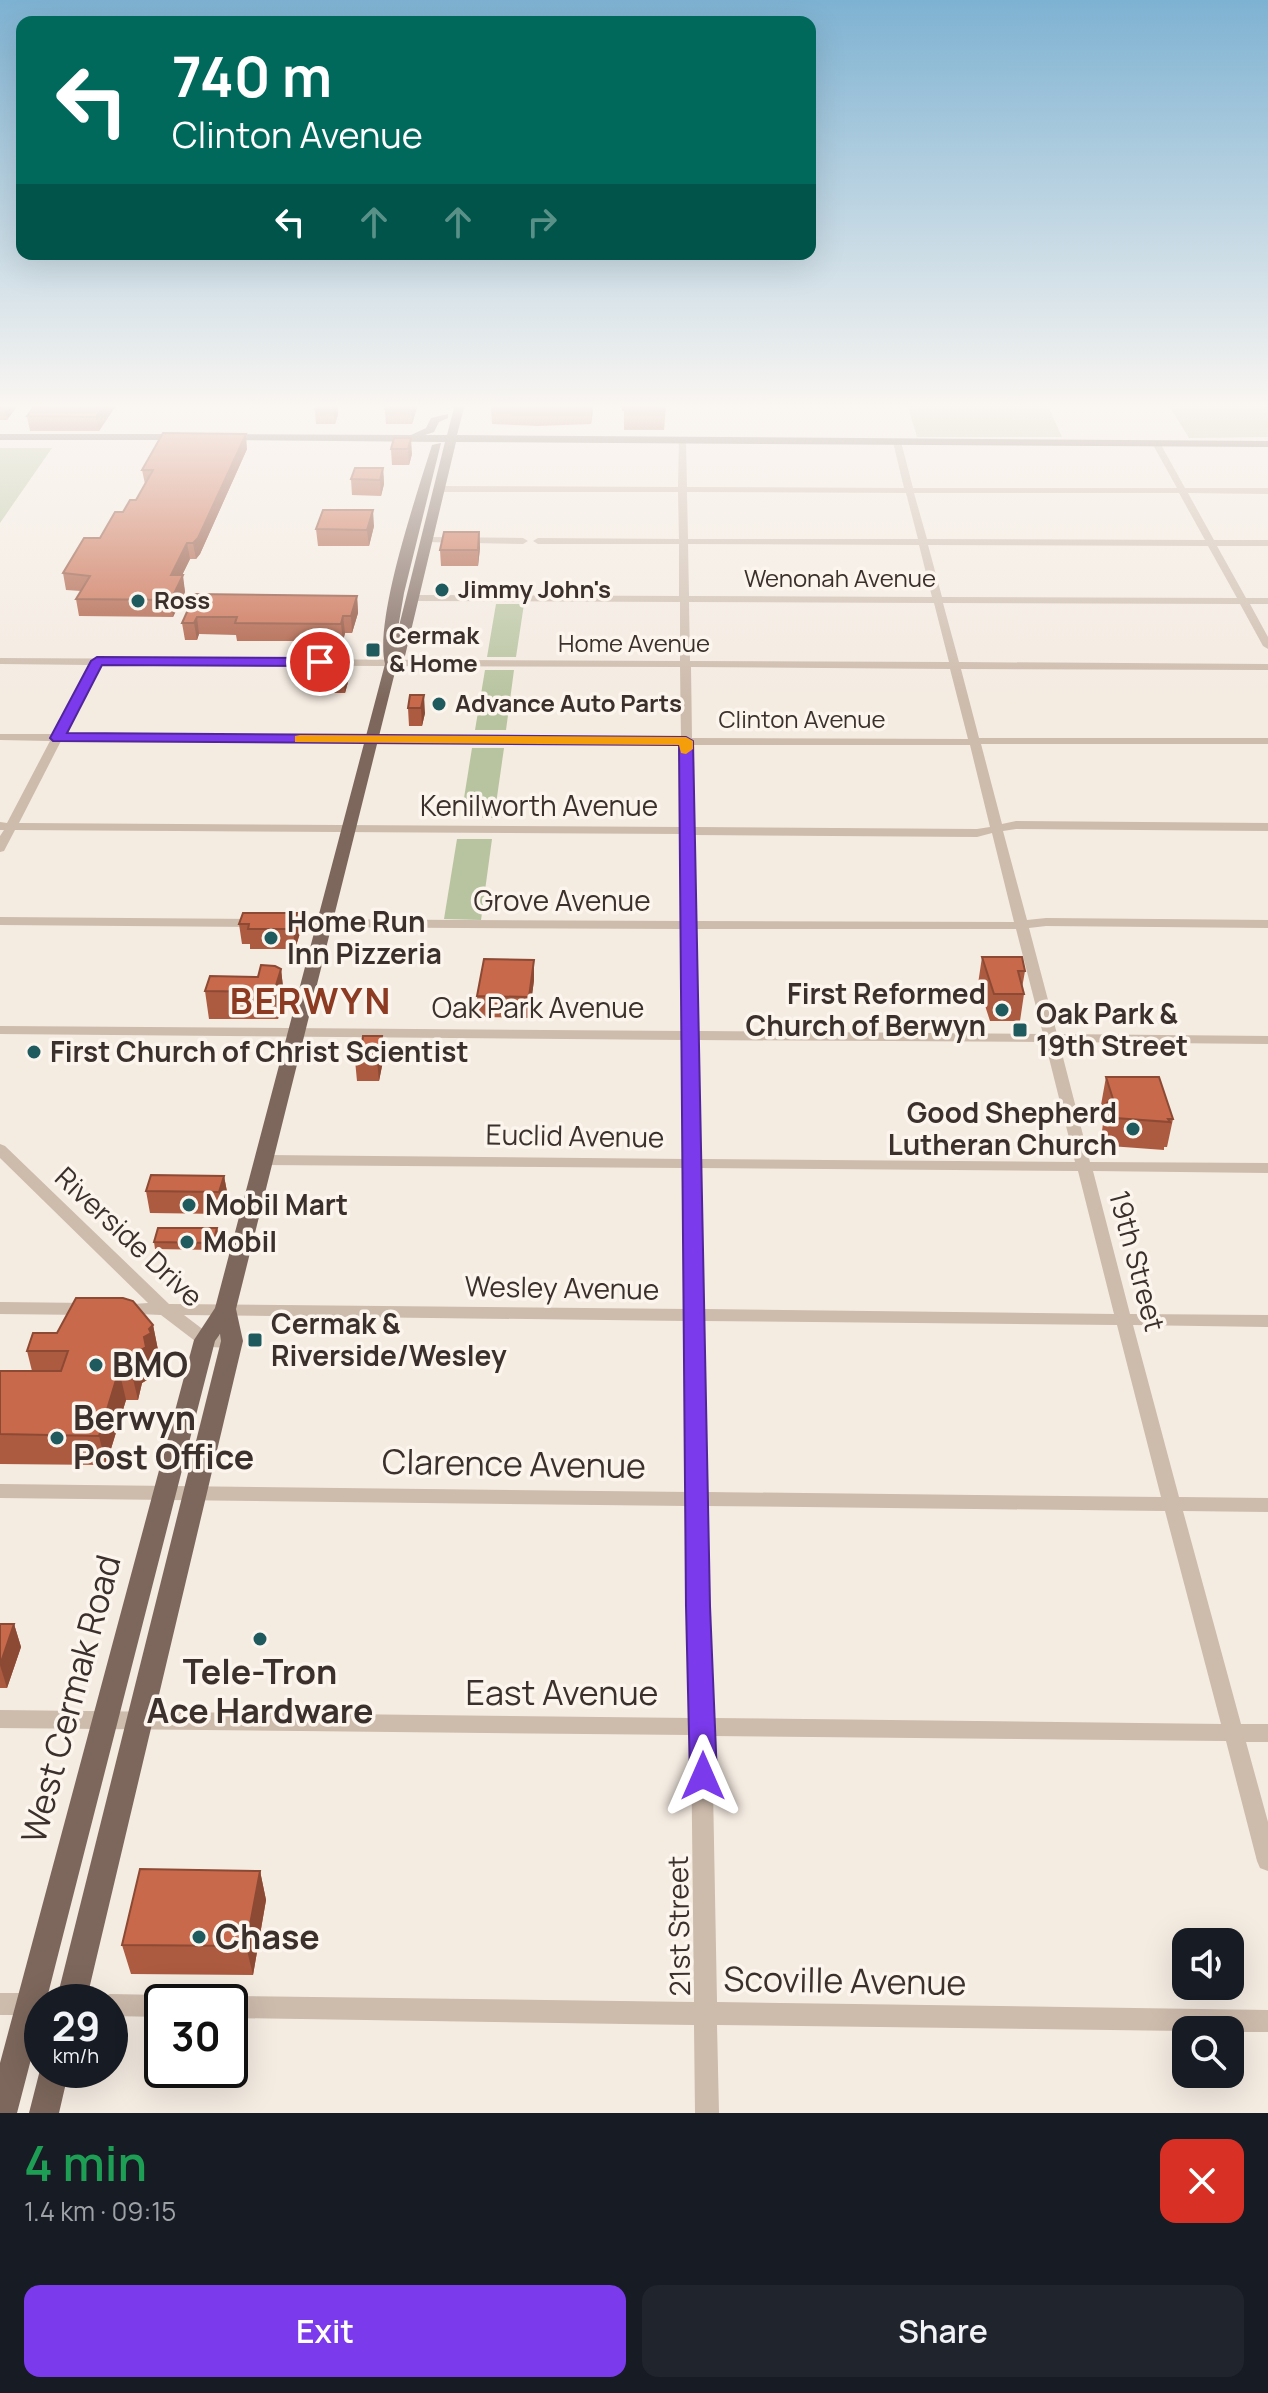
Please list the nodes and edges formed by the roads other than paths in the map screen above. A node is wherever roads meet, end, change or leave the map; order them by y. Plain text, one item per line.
1 (426, 503) edge
2 (436, 503) edge
3 (683, 503) edge
4 (912, 503) edge
5 (1188, 503) edge
6 (427, 540) junction
7 (523, 541) dead end
8 (538, 541) dead end
9 (683, 541) junction
10 (922, 542) junction
11 (1211, 543) junction
12 (1268, 543) edge
13 (412, 598) junction
14 (684, 599) junction
15 (937, 600) junction
16 (1243, 601) junction
17 (1268, 601) edge
18 (1268, 646) edge
19 (0, 661) edge
20 (97, 661) junction
21 (391, 663) junction
22 (685, 664) junction
23 (954, 666) junction
24 (1268, 667) edge
25 (0, 737) edge
26 (58, 738) junction
27 (371, 739) junction
28 (686, 741) junction
29 (1268, 741) edge
30 (974, 742) junction
31 (6, 826) edge
32 (1268, 827) edge
33 (349, 829) junction
34 (996, 829) junction
35 (687, 831) junction
36 (0, 848) edge
37 (0, 921) edge
38 (325, 923) junction
39 (1268, 924) edge
40 (1021, 925) junction
41 (689, 926) junction
42 (0, 1030) edge
43 (298, 1032) junction
44 (690, 1035) junction
45 (1051, 1038) junction
46 (1268, 1040) edge
47 (2, 1155) edge
48 (265, 1160) junction
49 (692, 1163) junction
50 (1084, 1167) junction
51 (1268, 1168) edge
52 (0, 1308) edge
53 (225, 1309) junction
54 (165, 1310) junction
55 (694, 1315) junction
56 (1124, 1320) junction
57 (1268, 1321) edge
58 (205, 1340) junction
59 (232, 1341) junction
60 (0, 1491) edge
61 (165, 1493) junction
62 (196, 1493) junction
63 (696, 1498) junction
64 (1174, 1504) junction
65 (1268, 1505) edge
66 (0, 1719) edge
67 (105, 1720) junction
68 (141, 1721) junction
69 (703, 1726) junction
70 (1234, 1733) junction
71 (1268, 1733) edge
72 (1268, 1861) edge
73 (41, 1984) edge
74 (75, 1984) edge
75 (0, 2004) edge
76 (24, 2004) edge
77 (248, 2007) edge
78 (706, 2013) junction
79 (1268, 2021) edge
80 (24, 2042) edge
81 (50, 2088) edge
82 (2, 2113) edge
83 (44, 2113) edge
84 (707, 2113) edge

1 - 21 main road, West Cermak Road
2 - 6 main road, West Cermak Road
3 - 9 street, 21st Street
4 - 10 street, 19th Street
5 - 11 street
6 - 7 street
6 - 13 main road, West Cermak Road
8 - 9 street
9 - 10 street
9 - 14 street, 21st Street
10 - 11 street
10 - 15 street, 19th Street
11 - 12 street
11 - 16 street
13 - 14 street, Wenonah Avenue
13 - 21 main road, West Cermak Road
14 - 15 street, Wenonah Avenue
14 - 22 street, 21st Street
15 - 16 street, Wenonah Avenue
15 - 23 street, 19th Street
16 - 17 street, Wenonah Avenue
16 - 18 street
19 - 20 street, Home Avenue
20 - 21 street, Home Avenue
20 - 26 street
21 - 22 street, Home Avenue
21 - 27 main road, West Cermak Road
22 - 23 street, Home Avenue
22 - 28 street, 21st Street
23 - 24 street, Home Avenue
23 - 30 street, 19th Street
25 - 26 street, Clinton Avenue
26 - 27 street, Clinton Avenue
26 - 31 street
27 - 28 street, Clinton Avenue
27 - 33 main road, West Cermak Road
28 - 30 street, Clinton Avenue
28 - 35 street, 21st Street
29 - 30 street, Clinton Avenue
30 - 34 street, 19th Street
31 - 33 street, Kenilworth Avenue
31 - 36 street
32 - 34 street, Kenilworth Avenue
33 - 35 street, Kenilworth Avenue
33 - 38 main road, West Cermak Road
34 - 35 street, Kenilworth Avenue
34 - 40 street, 19th Street
35 - 41 street, 21st Street
37 - 38 street, Grove Avenue
38 - 41 street, Grove Avenue
38 - 43 main road, West Cermak Road
39 - 40 street, Grove Avenue
40 - 41 street, Grove Avenue
40 - 45 street, 19th Street
41 - 44 street, 21st Street
42 - 43 street, Oak Park Avenue
43 - 44 street, Oak Park Avenue
43 - 48 main road, West Cermak Road
44 - 45 street, Oak Park Avenue
44 - 49 street, 21st Street
45 - 46 street, Oak Park Avenue
45 - 50 street, 19th Street
47 - 54 street, Riverside Drive
48 - 49 street, Euclid Avenue
48 - 53 main road, West Cermak Road
49 - 50 street, Euclid Avenue
49 - 55 street, 21st Street
50 - 51 street, Euclid Avenue
50 - 56 street, 19th Street
52 - 54 street, Wesley Avenue
53 - 54 street, Wesley Avenue
53 - 55 street, Wesley Avenue
53 - 58 main road, West Cermak Road
53 - 59 main road, West Cermak Road
54 - 58 street, Riverside Drive
55 - 56 street, Wesley Avenue
55 - 63 street, 21st Street
56 - 57 street, Wesley Avenue
56 - 64 street, 19th Street
58 - 59 street, Riverside Drive
58 - 61 main road, West Cermak Road
59 - 62 main road, West Cermak Road
60 - 61 street, Clarence Avenue
61 - 62 street, Clarence Avenue
61 - 67 main road, West Cermak Road
62 - 63 street, Clarence Avenue
62 - 68 main road, West Cermak Road
63 - 64 street, Clarence Avenue
63 - 69 street, 21st Street
64 - 65 street, Clarence Avenue
64 - 70 street, 19th Street
66 - 67 street, East Avenue
67 - 68 street, East Avenue
67 - 73 main road, West Cermak Road
68 - 69 street, East Avenue
68 - 74 main road, West Cermak Road
69 - 70 street, East Avenue
69 - 78 street, 21st Street
70 - 71 street, East Avenue
70 - 72 street, 19th Street
75 - 76 street
77 - 78 street, Scoville Avenue
78 - 79 street, Scoville Avenue
78 - 84 street, 21st Street
80 - 82 main road, West Cermak Road
81 - 83 main road

